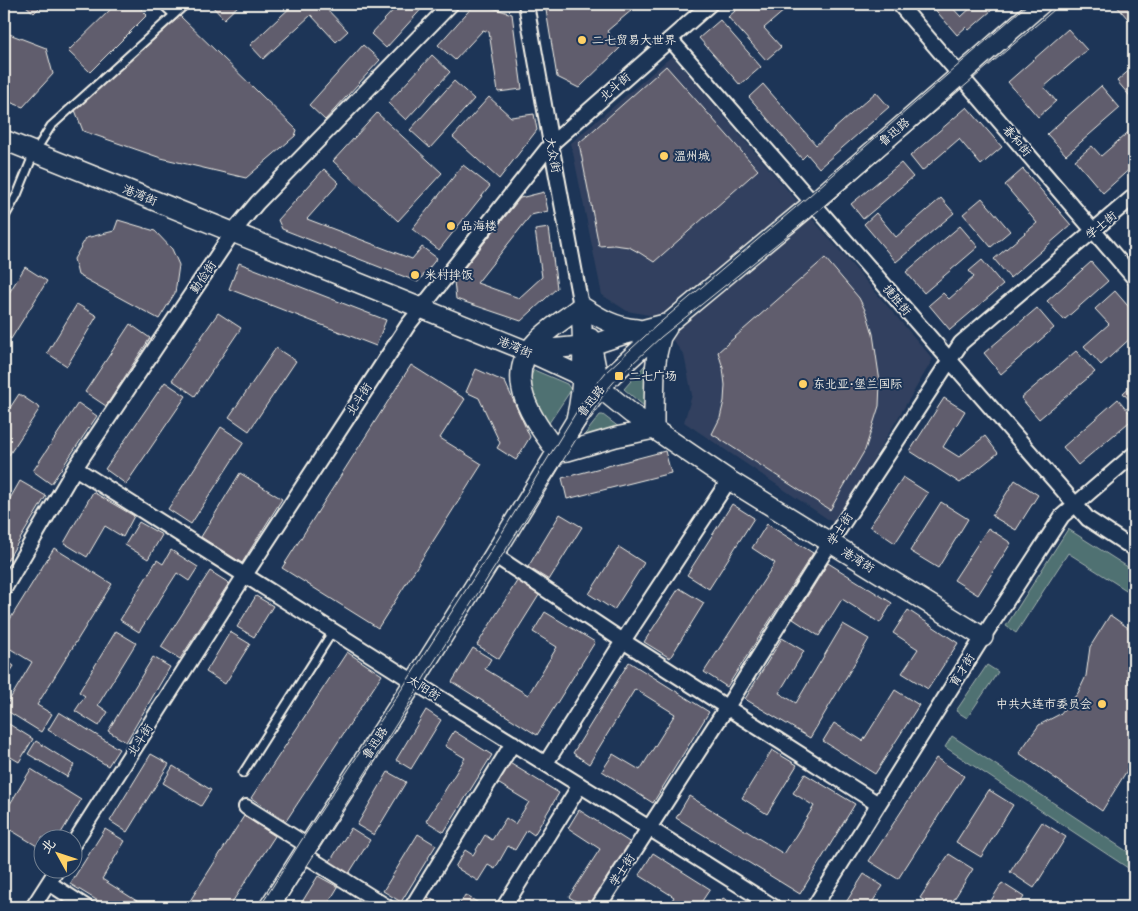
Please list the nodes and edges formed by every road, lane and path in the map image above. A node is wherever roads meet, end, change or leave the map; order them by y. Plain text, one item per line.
1 (162, 4) edge
2 (186, 4) edge
3 (451, 4) edge
4 (526, 4) edge
5 (710, 4) edge
6 (899, 4) edge
7 (1041, 4) edge
8 (174, 15) junction
9 (670, 38) junction
10 (960, 75) junction
11 (4, 140) edge
12 (551, 144) junction
13 (34, 153) junction
14 (1134, 196) edge
15 (813, 203) junction
16 (4, 218) edge
17 (1094, 231) junction
18 (233, 232) junction
19 (1134, 278) edge
20 (582, 306) junction
21 (421, 308) junction
22 (670, 322) junction
23 (646, 329) junction
24 (587, 346) junction
25 (528, 352) junction
26 (950, 360) junction
27 (581, 376) junction
28 (600, 388) junction
29 (575, 422) junction
30 (654, 429) junction
31 (557, 452) junction
32 (1134, 454) edge
33 (75, 468) junction
34 (729, 480) junction
35 (1075, 504) junction
36 (830, 543) junction
37 (1134, 549) edge
38 (494, 555) junction
39 (245, 575) junction
40 (4, 589) edge
41 (333, 631) junction
42 (983, 637) junction
43 (623, 641) junction
44 (414, 682) junction
45 (727, 707) junction
46 (513, 743) junction
47 (546, 763) junction
48 (243, 773) dead end
49 (580, 785) junction
50 (878, 804) junction
51 (246, 807) dead end
52 (649, 828) junction
53 (82, 830) edge
54 (306, 850) junction
55 (52, 878) edge
56 (49, 883) junction
57 (33, 907) edge
58 (86, 907) edge
59 (269, 907) edge
60 (387, 907) edge
61 (412, 907) edge
62 (504, 907) edge
63 (598, 907) edge
64 (774, 907) edge
65 (814, 907) edge

1 - 8 lane
2 - 8 lane
3 - 18 street, 勤俭街
4 - 12 street, 大众街
5 - 9 street, 北斗街
6 - 10 street, 春和街
7 - 10 main road, 鲁迅路
8 - 13 lane
9 - 12 street, 北斗街
9 - 15 street, 捷胜街
10 - 15 main road, 鲁迅路
10 - 17 street, 春和街
11 - 13 main road, 港湾街
12 - 20 street, 大众街
12 - 21 street, 北斗街
13 - 16 lane
13 - 18 main road, 港湾街
14 - 17 street, 学士街
15 - 22 main road, 鲁迅路
15 - 26 street, 捷胜街
17 - 19 street, 春和街
17 - 26 street, 学士街
18 - 21 main road, 港湾街
18 - 33 street, 勤俭街
20 - 23 main road
20 - 24 main road
20 - 25 main road
21 - 25 main road, 港湾街
21 - 39 street, 北斗街
22 - 23 main road
22 - 28 main road, 鲁迅路
22 - 30 main road
23 - 24 main road
24 - 25 main road
24 - 27 main road
24 - 28 main road
25 - 27 main road, 港湾街
25 - 31 main road
26 - 35 street, 捷胜街
26 - 36 street, 学士街
27 - 28 main road, 港湾街
27 - 29 main road
28 - 29 main road, 鲁迅路
28 - 30 main road, 港湾街
29 - 31 main road, 鲁迅路
30 - 31 main road
30 - 34 main road, 港湾街
31 - 38 main road, 鲁迅路
32 - 35 street, 育才街
33 - 39 street, 太阳街
33 - 40 street, 勤俭街
34 - 36 main road, 港湾街
34 - 43 street
35 - 37 street, 捷胜街
35 - 42 street, 育才街
36 - 42 main road, 港湾街
36 - 45 street, 学士街
38 - 43 street
38 - 44 main road, 鲁迅路
39 - 41 street, 太阳街
39 - 53 street, 北斗街
41 - 44 street, 太阳街
41 - 48 lane
42 - 50 street, 育才街
43 - 45 street
43 - 47 street
44 - 46 street, 太阳街
44 - 54 main road, 鲁迅路
45 - 50 street
45 - 52 street, 学士街
46 - 47 street, 太阳街
46 - 61 street
47 - 49 street, 太阳街
49 - 52 street, 太阳街
49 - 62 street
50 - 65 street, 育才街
51 - 54 street
52 - 63 street, 学士街
52 - 64 street, 太阳街
54 - 59 main road, 鲁迅路
54 - 60 street
55 - 56 street
56 - 57 street
56 - 58 street

